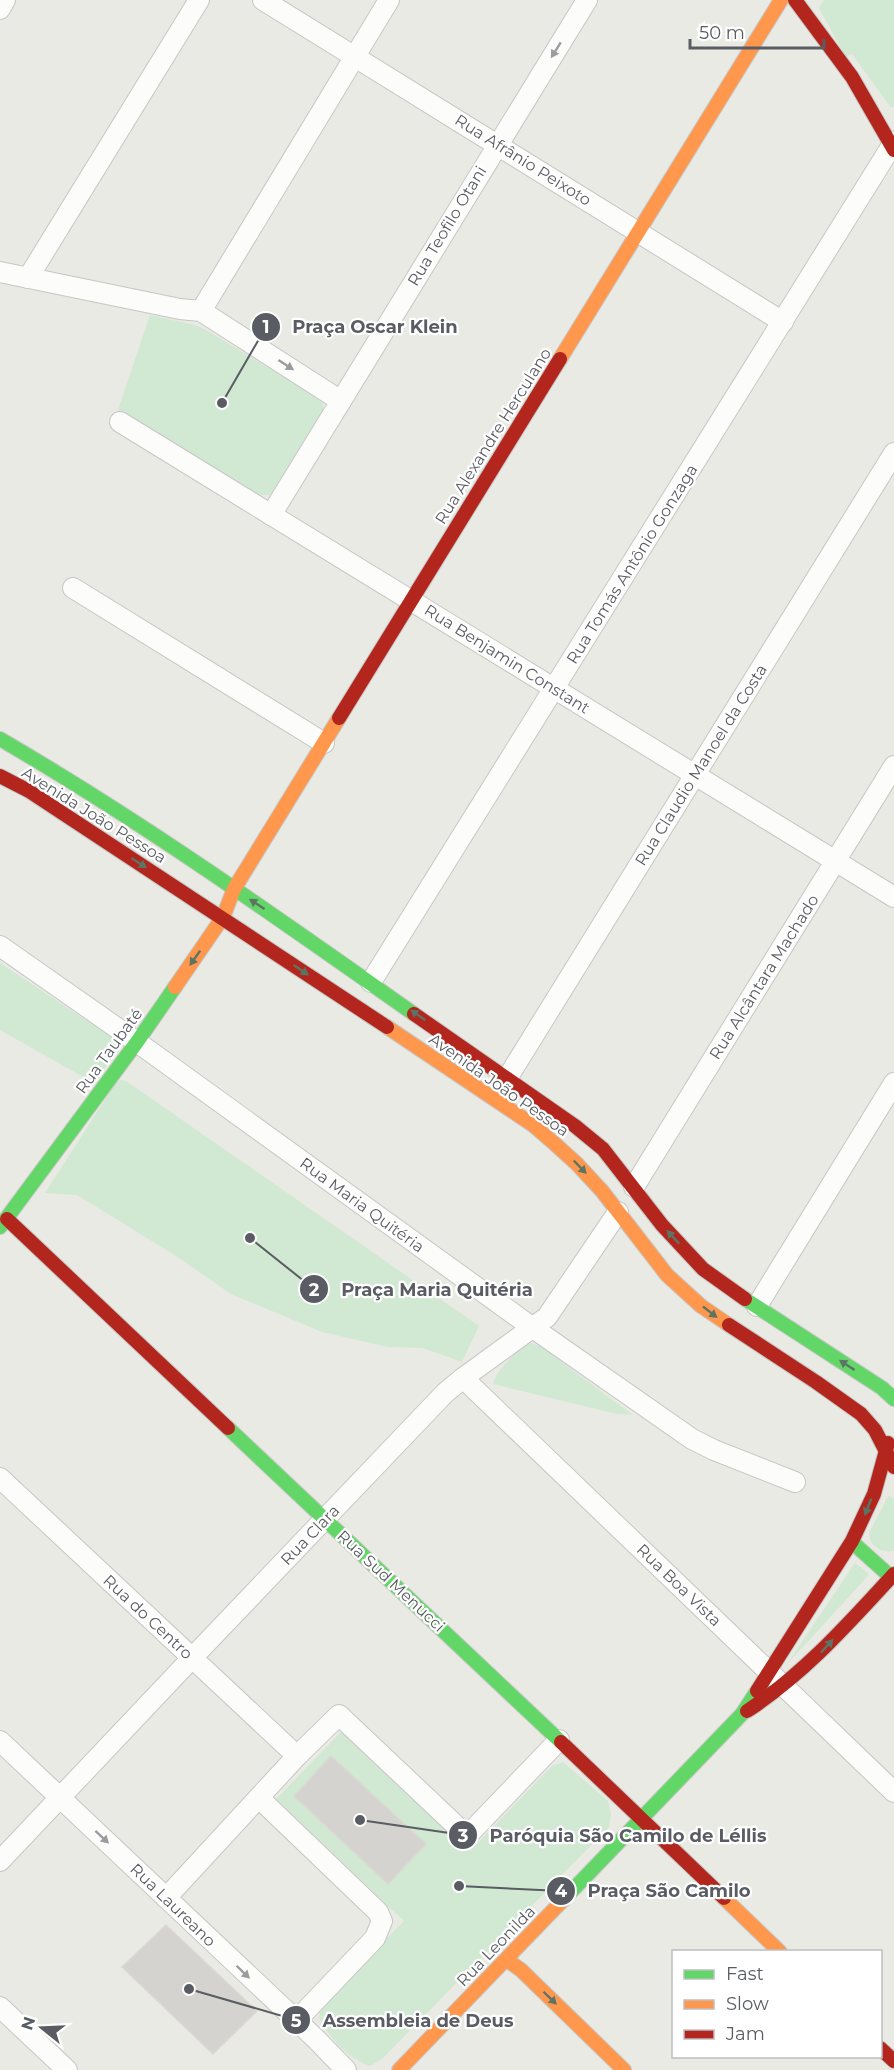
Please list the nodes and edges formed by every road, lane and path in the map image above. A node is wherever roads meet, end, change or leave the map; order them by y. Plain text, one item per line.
1 (6, 0) edge
2 (198, 0) edge
3 (263, 0) edge
4 (389, 0) edge
5 (587, 0) edge
6 (793, 0) edge
7 (0, 9) edge
8 (354, 56) junction
9 (498, 144) junction
10 (893, 146) edge
11 (639, 232) junction
12 (0, 272) edge
13 (28, 278) junction
14 (201, 311) junction
15 (783, 322) junction
16 (341, 400) junction
17 (120, 422) dead end
18 (894, 453) edge
19 (271, 515) junction
20 (73, 588) dead end
21 (411, 601) junction
22 (554, 688) junction
23 (0, 739) edge
24 (324, 742) junction
25 (894, 766) edge
26 (694, 774) junction
27 (0, 776) edge
28 (836, 861) junction
29 (234, 889) junction
30 (894, 897) edge
31 (223, 917) junction
32 (0, 946) edge
33 (371, 982) junction
34 (137, 1042) junction
35 (508, 1077) junction
36 (894, 1083) edge
37 (634, 1187) junction
38 (618, 1212) junction
39 (2, 1219) edge
40 (757, 1306) junction
41 (533, 1328) junction
42 (463, 1378) junction
43 (894, 1405) edge
44 (889, 1432) dead end
45 (886, 1452) junction
46 (894, 1467) edge
47 (0, 1478) edge
48 (795, 1482) dead end
49 (326, 1519) junction
50 (852, 1542) junction
51 (893, 1576) edge
52 (192, 1658) junction
53 (768, 1670) junction
54 (785, 1687) junction
55 (742, 1714) junction
56 (559, 1740) junction
57 (0, 1741) edge
58 (297, 1756) junction
59 (894, 1792) edge
60 (59, 1797) junction
61 (259, 1798) junction
62 (642, 1819) junction
63 (0, 1861) edge
64 (166, 1898) junction
65 (778, 1950) edge
66 (507, 1960) junction
67 (0, 2007) edge
68 (296, 2020) junction
69 (882, 2050) edge
70 (894, 2061) edge
71 (67, 2070) edge
72 (346, 2070) edge
73 (399, 2070) edge
74 (624, 2070) edge

1 - 7 street
2 - 13 street
3 - 8 street, Rua Afrânio Peixoto
4 - 8 street
5 -> 9 street, Rua Teofilo Otani
6 - 10 main road
6 - 11 main road, Rua Alexandre Herculano
8 - 9 street, Rua Afrânio Peixoto
8 - 14 street
9 - 11 street, Rua Afrânio Peixoto
9 - 16 street, Rua Teofilo Otani
10 - 15 street, Rua Tomás Antônio Gonzaga
11 - 15 street, Rua Afrânio Peixoto
11 - 21 main road, Rua Alexandre Herculano
12 - 13 street
13 - 14 street
14 -> 16 street
15 - 22 street, Rua Tomás Antônio Gonzaga
16 - 19 street, Rua Teofilo Otani
17 - 19 street, Rua Benjamin Constant
18 - 26 street, Rua Claudio Manoel da Costa
19 - 21 street, Rua Benjamin Constant
20 - 24 street
21 - 22 street, Rua Benjamin Constant
21 - 24 main road, Rua Alexandre Herculano
22 - 26 street, Rua Benjamin Constant
22 - 33 street, Rua Tomás Antônio Gonzaga
23 - 29 main road, Avenida João Pessoa
24 - 29 main road, Rua Alexandre Herculano
25 - 28 street, Rua Alcântara Machado
26 - 28 street, Rua Benjamin Constant
26 - 35 street, Rua Claudio Manoel da Costa
27 -> 31 main road, Avenida João Pessoa
28 - 30 street, Rua Benjamin Constant
28 - 37 street, Rua Alcântara Machado
29 - 31 main road, Rua Taubaté
33 -> 29 main road, Avenida João Pessoa
31 -> 34 main road, Rua Taubaté
31 -> 38 main road, Avenida João Pessoa
32 - 34 street, Rua Maria Quitéria
35 -> 33 main road, Avenida João Pessoa
34 - 39 main road, Rua Taubaté
34 - 41 street, Rua Maria Quitéria
35 - 37 main road, Avenida João Pessoa
36 - 40 street
40 -> 37 main road, Avenida João Pessoa
38 - 41 street, Rua Clara
38 -> 45 main road, Avenida João Pessoa
39 - 49 main road, Rua Sud Menucci
43 -> 40 main road, Avenida João Pessoa
41 - 42 street, Rua Clara
41 - 48 street, Rua Maria Quitéria
42 - 49 street, Rua Clara
42 - 53 street, Rua Boa Vista
44 - 45 main road
45 - 46 main road, Avenida João Pessoa
45 -> 50 main road, Rua Leonilda
47 - 52 street, Rua do Centro
49 - 52 street, Rua Clara
49 - 56 main road, Rua Sud Menucci
50 - 51 main road
50 - 53 main road, Rua Leonilda
54 -> 51 main road, Rua Leonilda
52 - 58 street, Rua do Centro
52 - 60 street, Rua Clara
53 - 54 street, Rua Boa Vista
53 - 55 main road, Rua Leonilda
54 - 55 main road, Rua Leonilda
54 - 59 street, Rua Boa Vista
55 - 62 main road, Rua Leonilda
56 - 58 street
56 - 62 main road, Rua Sud Menucci
57 - 60 street, Rua Laureano
58 - 61 street
60 - 63 street, Rua Clara
60 -> 64 street, Rua Laureano
61 - 64 street
61 - 68 street
62 - 65 main road, Rua Sud Menucci
62 - 66 main road, Rua Leonilda
64 -> 68 street, Rua Laureano
66 - 73 main road, Rua Leonilda
66 -> 74 main road
67 - 71 street
68 - 72 street, Rua Laureano
69 - 70 main road

